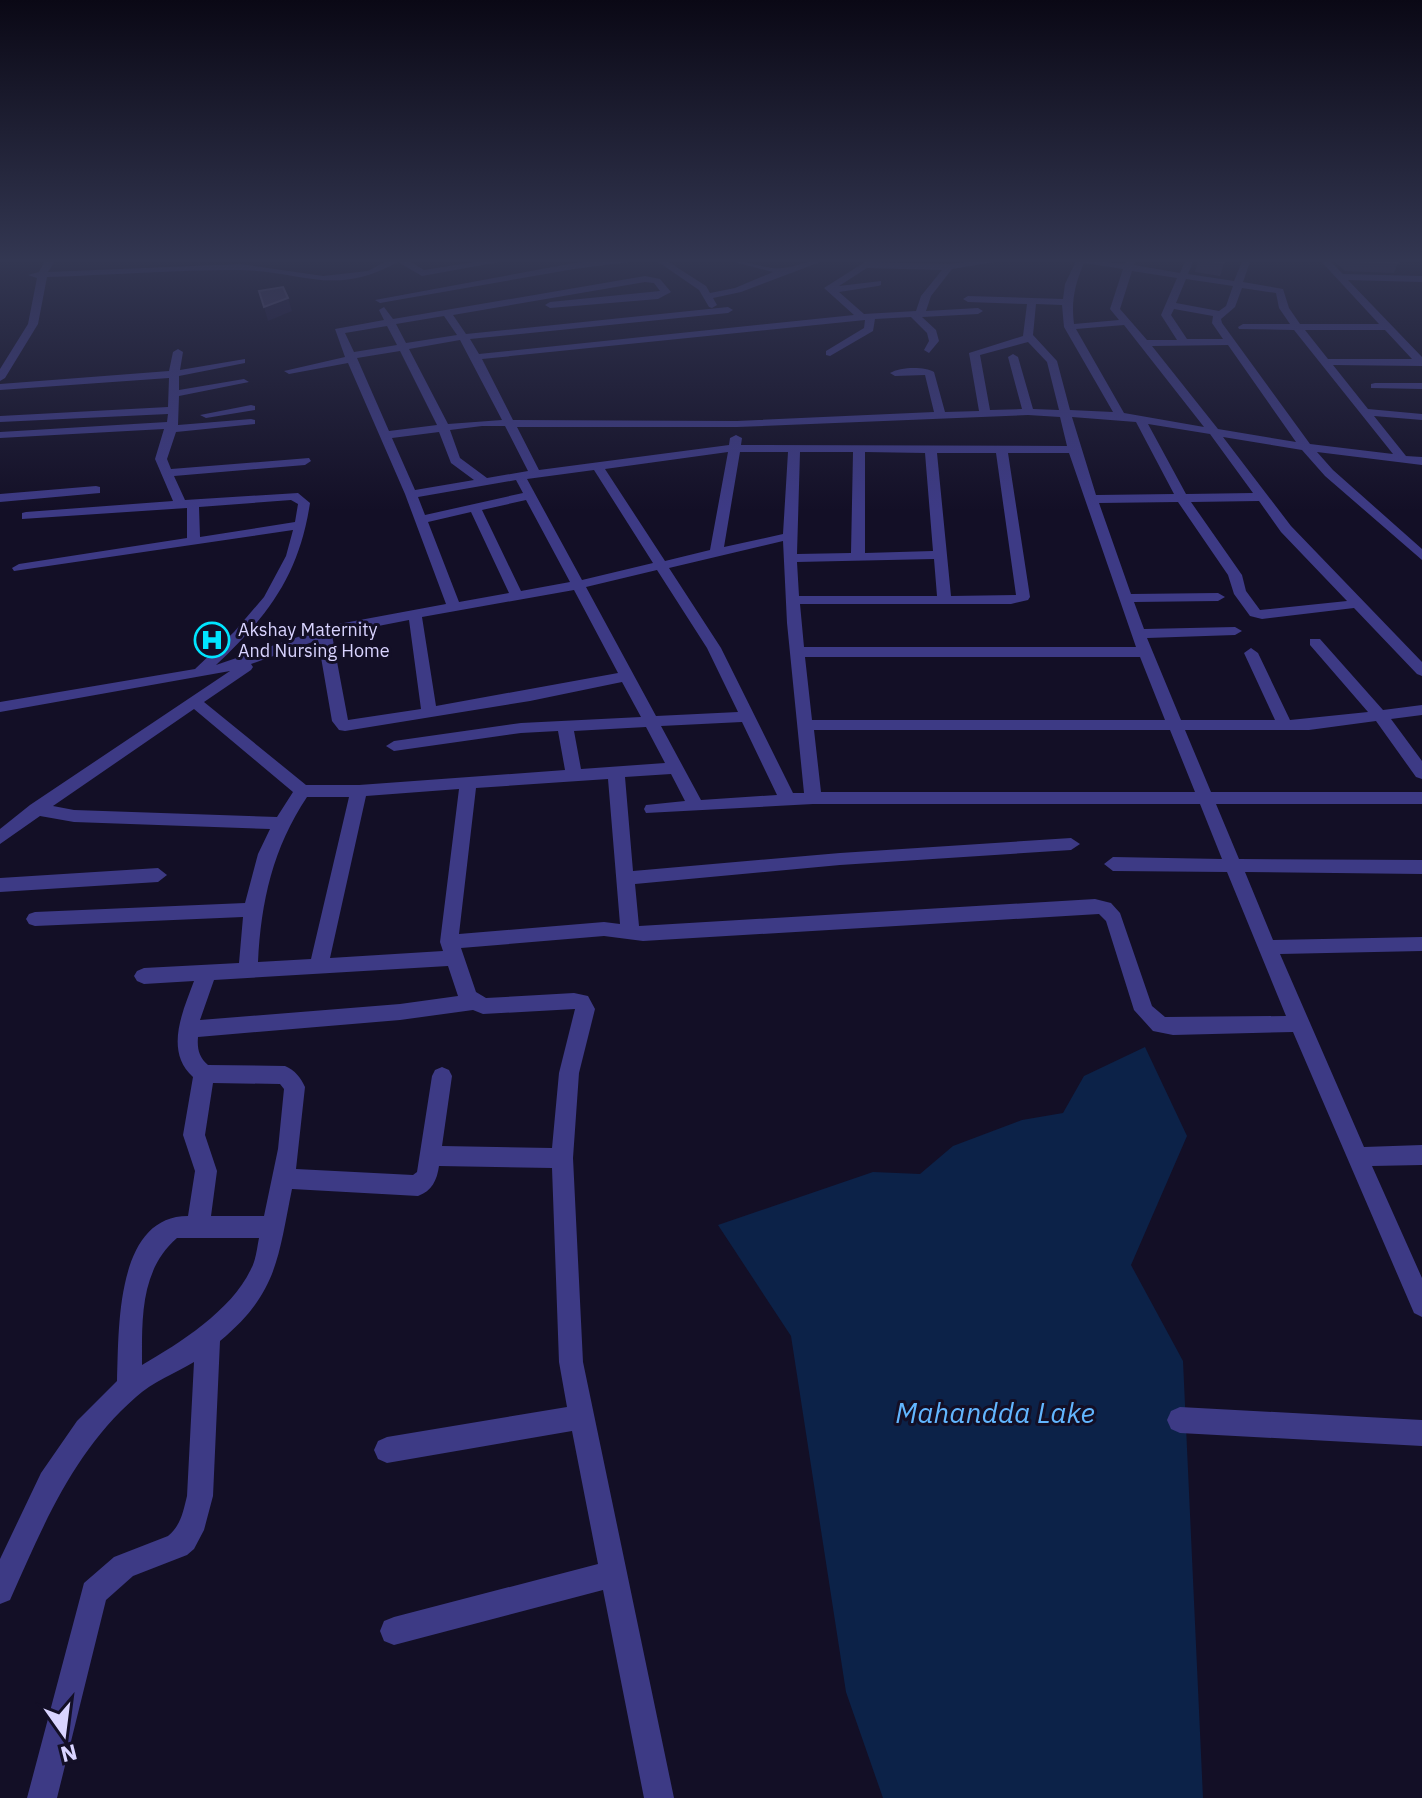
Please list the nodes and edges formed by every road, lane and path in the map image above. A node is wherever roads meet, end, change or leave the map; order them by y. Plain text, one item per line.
1 (13, 343) edge
2 (21, 343) edge
3 (344, 343) edge
4 (400, 343) edge
5 (427, 343) edge
6 (466, 343) edge
7 (613, 343) edge
8 (846, 343) edge
9 (933, 343) edge
10 (1011, 343) edge
11 (1034, 343) edge
12 (1077, 343) edge
13 (1146, 343) joint
14 (1184, 343) joint
15 (1188, 343) edge
16 (1233, 343) edge
17 (1311, 343) edge
18 (1403, 343) edge
19 (402, 347) junction
20 (929, 350) dead end
21 (178, 352) dead end
22 (830, 353) dead end
23 (351, 357) junction
24 (476, 357) junction
25 (1013, 357) dead end
26 (241, 361) dead end
27 (0, 362) edge
28 (1327, 362) junction
29 (1422, 362) edge
30 (289, 371) dead end
31 (895, 373) dead end
32 (174, 374) junction
33 (0, 378) edge
34 (244, 382) dead end
35 (1375, 386) dead end
36 (1422, 386) edge
37 (0, 387) edge
38 (174, 394) junction
39 (1408, 404) edge
40 (251, 408) dead end
41 (985, 411) junction
42 (1028, 412) junction
43 (1368, 412) junction
44 (940, 413) junction
45 (1068, 413) junction
46 (1120, 416) junction
47 (0, 419) edge
48 (1140, 419) junction
49 (173, 421) junction
50 (251, 422) dead end
51 (511, 423) junction
52 (737, 424) junction
53 (443, 426) junction
54 (1213, 431) junction
55 (0, 435) edge
56 (385, 435) junction
57 (859, 447) junction
58 (1306, 447) junction
59 (735, 448) junction
60 (794, 448) junction
61 (931, 449) junction
62 (1001, 449) junction
63 (1074, 450) junction
64 (1403, 459) junction
65 (305, 461) dead end
66 (1421, 461) edge
67 (597, 466) junction
68 (165, 473) junction
69 (528, 475) junction
70 (483, 481) junction
71 (96, 490) dead end
72 (411, 494) junction
73 (531, 495) junction
74 (1262, 497) junction
75 (0, 498) edge
76 (1182, 498) junction
77 (1090, 499) junction
78 (187, 502) junction
79 (475, 508) junction
80 (26, 516) dead end
81 (421, 520) junction
82 (302, 525) junction
83 (789, 536) junction
84 (194, 541) junction
85 (716, 554) junction
86 (938, 555) junction
87 (858, 556) junction
88 (1422, 556) edge
89 (790, 558) junction
90 (661, 567) junction
91 (19, 568) dead end
92 (577, 585) junction
93 (517, 596) junction
94 (1218, 597) dead end
95 (944, 598) junction
96 (1125, 598) junction
97 (794, 600) junction
98 (1357, 604) junction
99 (454, 607) junction
100 (415, 614) junction
101 (1235, 631) dead end
102 (324, 632) junction
103 (1138, 634) junction
104 (1315, 642) dead end
105 (797, 652) junction
106 (1145, 652) junction
107 (1251, 653) dead end
108 (261, 656) junction
109 (1422, 671) edge
110 (200, 672) junction
111 (626, 676) junction
112 (195, 702) junction
113 (0, 707) edge
114 (1422, 710) edge
115 (429, 712) junction
116 (1380, 716) junction
117 (748, 717) junction
118 (651, 722) junction
119 (565, 725) junction
120 (806, 725) junction
121 (1176, 725) junction
122 (1285, 725) junction
123 (394, 746) dead end
124 (676, 768) junction
125 (616, 772) junction
126 (1422, 773) edge
127 (574, 775) junction
128 (468, 783) junction
129 (302, 791) junction
130 (359, 791) junction
131 (813, 798) junction
132 (1205, 798) junction
133 (1422, 798) edge
134 (788, 800) junction
135 (696, 806) junction
136 (36, 809) junction
137 (652, 809) dead end
138 (278, 823) junction
139 (0, 838) edge
140 (1071, 844) dead end
141 (1232, 863) junction
142 (1113, 864) dead end
143 (1422, 867) edge
144 (158, 875) dead end
145 (624, 878) junction
146 (0, 885) edge
147 (250, 910) junction
148 (35, 919) dead end
149 (630, 932) junction
150 (1422, 944) edge
151 (1270, 947) junction
152 (450, 950) junction
153 (319, 964) junction
154 (248, 968) junction
155 (207, 971) junction
156 (144, 976) dead end
157 (473, 1002) junction
158 (1299, 1024) junction
159 (189, 1029) junction
160 (204, 1074) junction
161 (442, 1076) dead end
162 (1422, 1155) edge
163 (430, 1156) junction
164 (1359, 1157) junction
165 (562, 1158) junction
166 (283, 1178) junction
167 (198, 1226) junction
168 (273, 1227) junction
169 (1422, 1305) edge
170 (208, 1336) junction
171 (129, 1386) junction
172 (581, 1417) junction
173 (1180, 1420) dead end
174 (1422, 1433) edge
175 (387, 1450) dead end
176 (612, 1574) junction
177 (0, 1590) edge
178 (394, 1631) dead end
179 (42, 1798) edge
180 (659, 1798) edge

1 - 27 street
2 - 33 street
3 - 23 street
4 - 19 street
5 - 19 street
6 - 24 street
7 - 24 street
8 - 22 street
9 - 20 street
10 - 41 street
11 - 45 street
12 - 46 street
13 - 14 street
13 - 54 street
14 - 15 street
16 - 58 street
17 - 28 street
18 - 29 street
19 - 23 street
19 - 53 street
21 - 32 street
23 - 30 street
23 - 56 street
24 - 51 street
25 - 42 street
26 - 32 street
28 - 29 street
28 - 43 street
31 - 44 street
32 - 37 street
32 - 38 street
34 - 38 street
35 - 39 street
36 - 39 street
38 - 49 street
39 - 43 street
40 - 49 street
41 - 42 street
41 - 44 street
42 - 45 street
43 - 64 street
44 - 52 street
45 - 46 street
45 - 63 street
46 - 48 street
47 - 49 street
48 - 54 street
48 - 76 street
49 - 50 street
49 - 55 street
49 - 68 street
51 - 52 street
51 - 53 street
51 - 69 street
52 - 59 street
53 - 56 street
53 - 70 street
54 - 58 street
54 - 74 street
56 - 72 street
57 - 60 street
57 - 61 street
57 - 87 street
58 - 64 street
58 - 88 street
59 - 60 street
59 - 67 street
59 - 85 street
60 - 83 street
61 - 62 street
61 - 86 street
62 - 63 street
62 - 95 street
63 - 77 street
64 - 66 street
65 - 68 street
67 - 69 street
67 - 90 street
68 - 78 street
69 - 70 street
69 - 73 street
70 - 72 street
71 - 75 street
72 - 81 street
73 - 79 street
73 - 92 street
74 - 76 street
74 - 98 street
76 - 77 street
76 - 98 street
77 - 96 street
78 - 80 street
78 - 82 street
78 - 84 street
79 - 81 street
79 - 93 street
81 - 99 street
82 - 84 street
82 - 110 street
83 - 85 street
83 - 89 street
84 - 91 street
85 - 90 street
86 - 87 street
86 - 95 street
87 - 89 street
89 - 97 street
90 - 92 street
90 - 117 street
92 - 93 street
92 - 111 street
93 - 99 street
94 - 96 street
95 - 97 street
96 - 103 street
97 - 105 street
98 - 109 street
99 - 100 street
100 - 102 street
100 - 115 street
101 - 103 street
102 - 108 street
102 - 115 street
103 - 106 street
104 - 116 street
105 - 106 street
105 - 120 street
106 - 121 street
107 - 122 street
108 - 110 street
108 - 112 street
110 - 113 street
111 - 115 street
111 - 118 street
112 - 129 street
112 - 136 street
114 - 116 street
116 - 122 street
116 - 126 street
117 - 118 street
117 - 134 street
118 - 119 street
118 - 124 street
119 - 123 street
119 - 127 street
120 - 121 street
120 - 131 street
121 - 122 street
121 - 132 street
124 - 125 street
124 - 135 street
125 - 127 street
125 - 145 street
127 - 128 street
128 - 130 street
128 - 152 street
129 - 130 street
129 - 138 street
130 - 153 street
131 - 132 street
131 - 134 street
132 - 133 street
132 - 141 street
134 - 135 street
135 - 137 street
136 - 138 street
136 - 139 street
138 - 147 street
140 - 145 street
141 - 142 street
141 - 143 street
141 - 151 street
144 - 146 street
145 - 149 street
147 - 148 street
147 - 154 street
149 - 152 street
149 - 158 street
150 - 151 street
151 - 158 street
152 - 153 street
152 - 157 street
153 - 154 street
154 - 155 street
155 - 156 street
155 - 159 street
157 - 159 street
157 - 165 street
158 - 164 street
159 - 160 street
160 - 166 street
160 - 167 street
161 - 163 street
162 - 164 street
163 - 165 street
163 - 166 street
164 - 169 street
165 - 172 street
166 - 168 street
167 - 168 street
167 - 171 street
168 - 170 street
170 - 171 street
170 - 179 street
171 - 177 street
172 - 175 street
172 - 176 street
173 - 174 street
176 - 178 street
176 - 180 street

